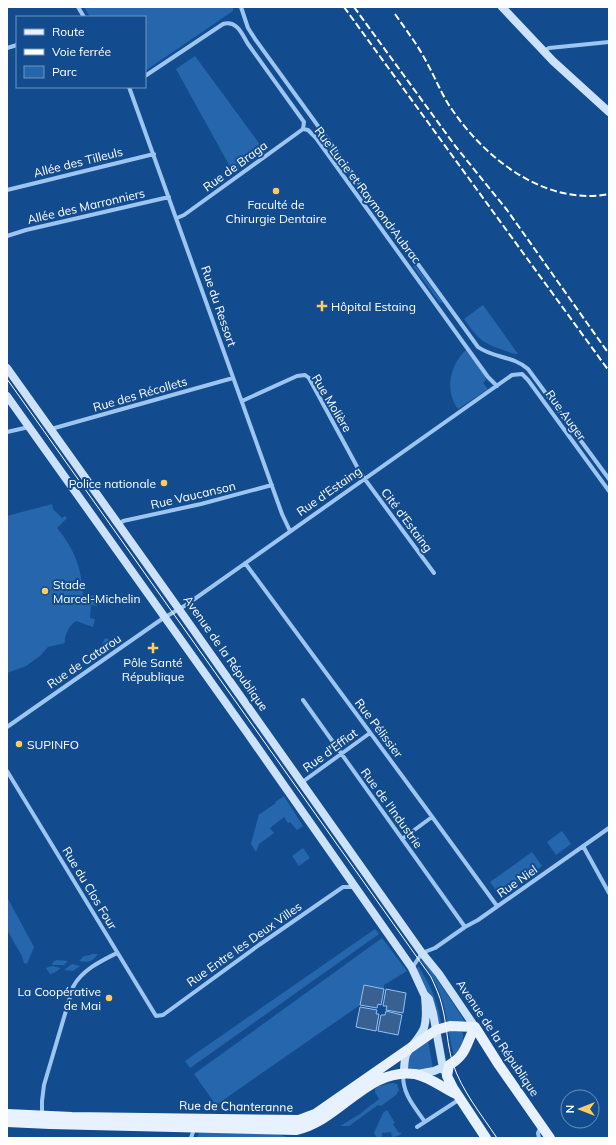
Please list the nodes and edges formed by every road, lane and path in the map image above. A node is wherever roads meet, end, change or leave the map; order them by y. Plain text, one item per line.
1 (78, 7) edge
2 (241, 7) edge
3 (502, 7) edge
4 (83, 16) edge
5 (609, 42) edge
6 (543, 51) junction
7 (146, 75) edge
8 (129, 88) edge
9 (609, 112) edge
10 (304, 129) junction
11 (154, 154) junction
12 (7, 190) edge
13 (169, 197) junction
14 (177, 218) junction
15 (7, 236) edge
16 (7, 368) edge
17 (234, 378) junction
18 (497, 386) junction
19 (7, 396) edge
20 (242, 400) junction
21 (29, 427) junction
22 (51, 429) junction
23 (7, 432) edge
24 (364, 479) junction
25 (609, 479) edge
26 (272, 485) junction
27 (609, 491) edge
28 (119, 525) junction
29 (290, 531) junction
30 (245, 563) junction
31 (434, 573) dead end
32 (176, 611) junction
33 (165, 618) junction
34 (303, 700) dead end
35 (7, 727) edge
36 (370, 733) junction
37 (341, 754) junction
38 (7, 770) edge
39 (301, 783) junction
40 (432, 817) junction
41 (609, 828) edge
42 (402, 839) junction
43 (583, 846) junction
44 (346, 875) junction
45 (343, 887) junction
46 (354, 887) junction
47 (609, 893) edge
48 (497, 906) junction
49 (465, 927) junction
50 (435, 948) junction
51 (117, 953) junction
52 (422, 953) junction
53 (430, 963) junction
54 (412, 968) junction
55 (424, 994) junction
56 (156, 1016) joint
57 (476, 1027) junction
58 (436, 1030) junction
59 (411, 1047) junction
60 (446, 1069) junction
61 (404, 1074) junction
62 (416, 1074) junction
63 (458, 1096) junction
64 (7, 1114) edge
65 (42, 1115) junction
66 (7, 1122) edge
67 (30, 1122) junction
68 (425, 1122) junction
69 (194, 1123) junction
70 (50, 1124) junction
71 (542, 1126) junction
72 (417, 1127) dead end
73 (192, 1138) edge
74 (486, 1138) edge
75 (539, 1138) edge
76 (550, 1138) edge

1 - 4 street
2 - 25 street
3 - 6 main road
5 - 6 street
6 - 9 main road
7 - 10 street, Rue Lucie et Raymond Aubrac
8 - 11 street, Rue du Ressort
10 - 14 street, Rue de Braga
10 - 18 street, Rue Lucie et Raymond Aubrac
11 - 12 street, Allée des Tilleuls
11 - 13 street, Rue du Ressort
13 - 14 street, Rue du Ressort
13 - 15 street, Allée des Marronniers
14 - 17 street, Rue du Ressort
16 - 22 main road, Avenue de la République
17 - 20 street, Rue du Ressort
17 - 22 street, Rue des Récollets
18 - 24 street, Rue d'Estaing
18 - 27 street, Rue Auger
19 - 21 main road
20 - 24 street, Rue Molière
20 - 26 street, Rue du Ressort
21 - 23 street
21 - 33 main road
22 - 28 main road, Avenue de la République
24 - 29 street, Rue d'Estaing
24 - 31 street, Cité d'Estaing
26 - 28 street, Rue Vaucanson
26 - 29 street, Rue du Ressort
28 - 32 main road, Avenue de la République
29 - 30 street, Rue d'Estaing
30 - 32 street, Rue d'Estaing
30 - 36 street, Rue Pélissier
32 - 33 street, Rue de Catarou
32 - 39 main road, Avenue de la République
33 - 35 street, Rue de Catarou
33 - 44 main road
34 - 37 street, Rue de l'Industrie
36 - 37 street, Rue d'Effiat
36 - 40 street, Rue Pélissier
37 - 39 street, Rue d'Effiat
37 - 42 street, Rue de l'Industrie
38 - 51 street, Rue du Clos Four
39 - 52 main road, Avenue de la République
40 - 42 street
40 - 48 street, Rue Pélissier
41 - 43 street, Rue Niel
42 - 49 street, Rue de l'Industrie
43 - 47 street
43 - 48 street, Rue Niel
44 - 45 street
44 - 46 main road
45 - 46 street
45 - 56 street, Rue Entre les Deux Villes
46 - 54 main road
48 - 49 street, Rue Niel
49 - 50 street, Rue Niel
50 - 52 street, Rue Niel
50 - 53 street
51 - 56 street, Rue du Clos Four
51 - 65 street
52 - 53 main road, Avenue de la République
52 - 54 street
53 - 57 main road, Avenue de la République
54 - 55 main road
55 - 58 main road
55 - 59 main road
57 - 58 main road, Rue de Chanteranne
57 - 60 main road, Rue de Chanteranne
57 - 71 main road, Avenue de la République
58 - 59 main road, Rue de Chanteranne
58 - 60 main road
59 - 61 main road
59 - 69 main road, Rue de Chanteranne
60 - 62 main road, Rue de Chanteranne
60 - 63 main road
61 - 62 main road, Rue de Chanteranne
61 - 68 street
61 - 69 main road, Rue de Chanteranne
62 - 63 main road, Rue de Chanteranne
63 - 68 street
63 - 74 main road
64 - 65 main road, Rue de Chanteranne
65 - 67 street
65 - 69 main road, Rue de Chanteranne
65 - 70 street
66 - 67 main road, Rue de Chanteranne
67 - 70 main road, Rue de Chanteranne
68 - 72 street
69 - 70 main road, Rue de Chanteranne
69 - 73 street
71 - 75 street
71 - 76 main road, Avenue de la République

